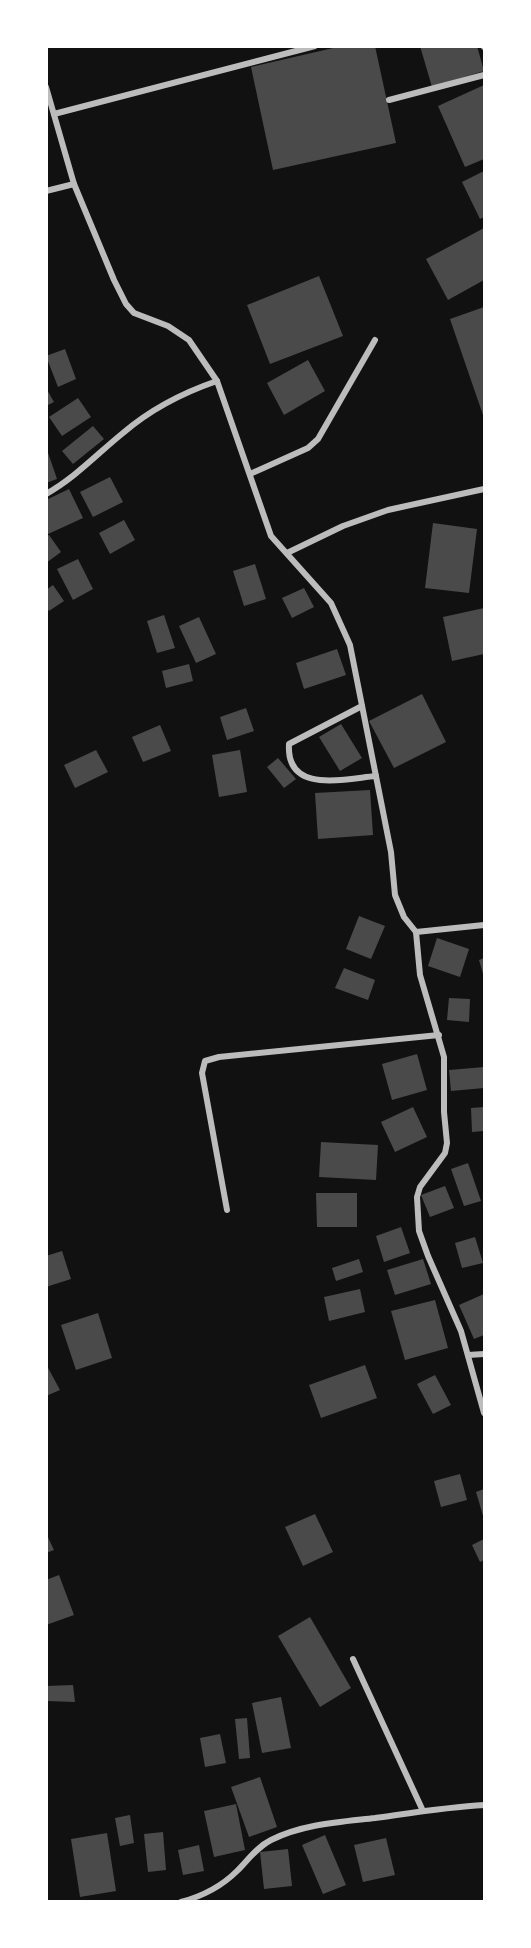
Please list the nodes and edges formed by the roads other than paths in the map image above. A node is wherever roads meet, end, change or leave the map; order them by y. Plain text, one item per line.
1 (315, 46) edge
2 (484, 75) edge
3 (46, 87) edge
4 (389, 100) dead end
5 (54, 114) junction
6 (75, 184) junction
7 (46, 190) edge
8 (375, 340) dead end
9 (217, 381) junction
10 (250, 474) junction
11 (484, 489) edge
12 (46, 494) edge
13 (287, 553) junction
14 (362, 706) junction
15 (376, 776) junction
16 (484, 925) edge
17 (416, 932) junction
18 (439, 1035) junction
19 (227, 1210) dead end
20 (484, 1354) edge
21 (468, 1355) junction
22 (484, 1413) edge
23 (353, 1659) dead end
24 (484, 1805) edge
25 (423, 1811) junction
26 (181, 1902) edge

1 - 5 street
2 - 4 street
3 - 5 street
5 - 6 street
6 - 7 street
6 - 9 street
8 - 10 street
9 - 10 street
9 - 12 street
10 - 13 street
11 - 13 street
13 - 14 street
14 - 15 street
14 - 15 street
15 - 17 street
16 - 17 street
17 - 18 street
18 - 19 street
18 - 21 street
20 - 21 street
21 - 22 street
23 - 25 street
24 - 25 street
25 - 26 street

